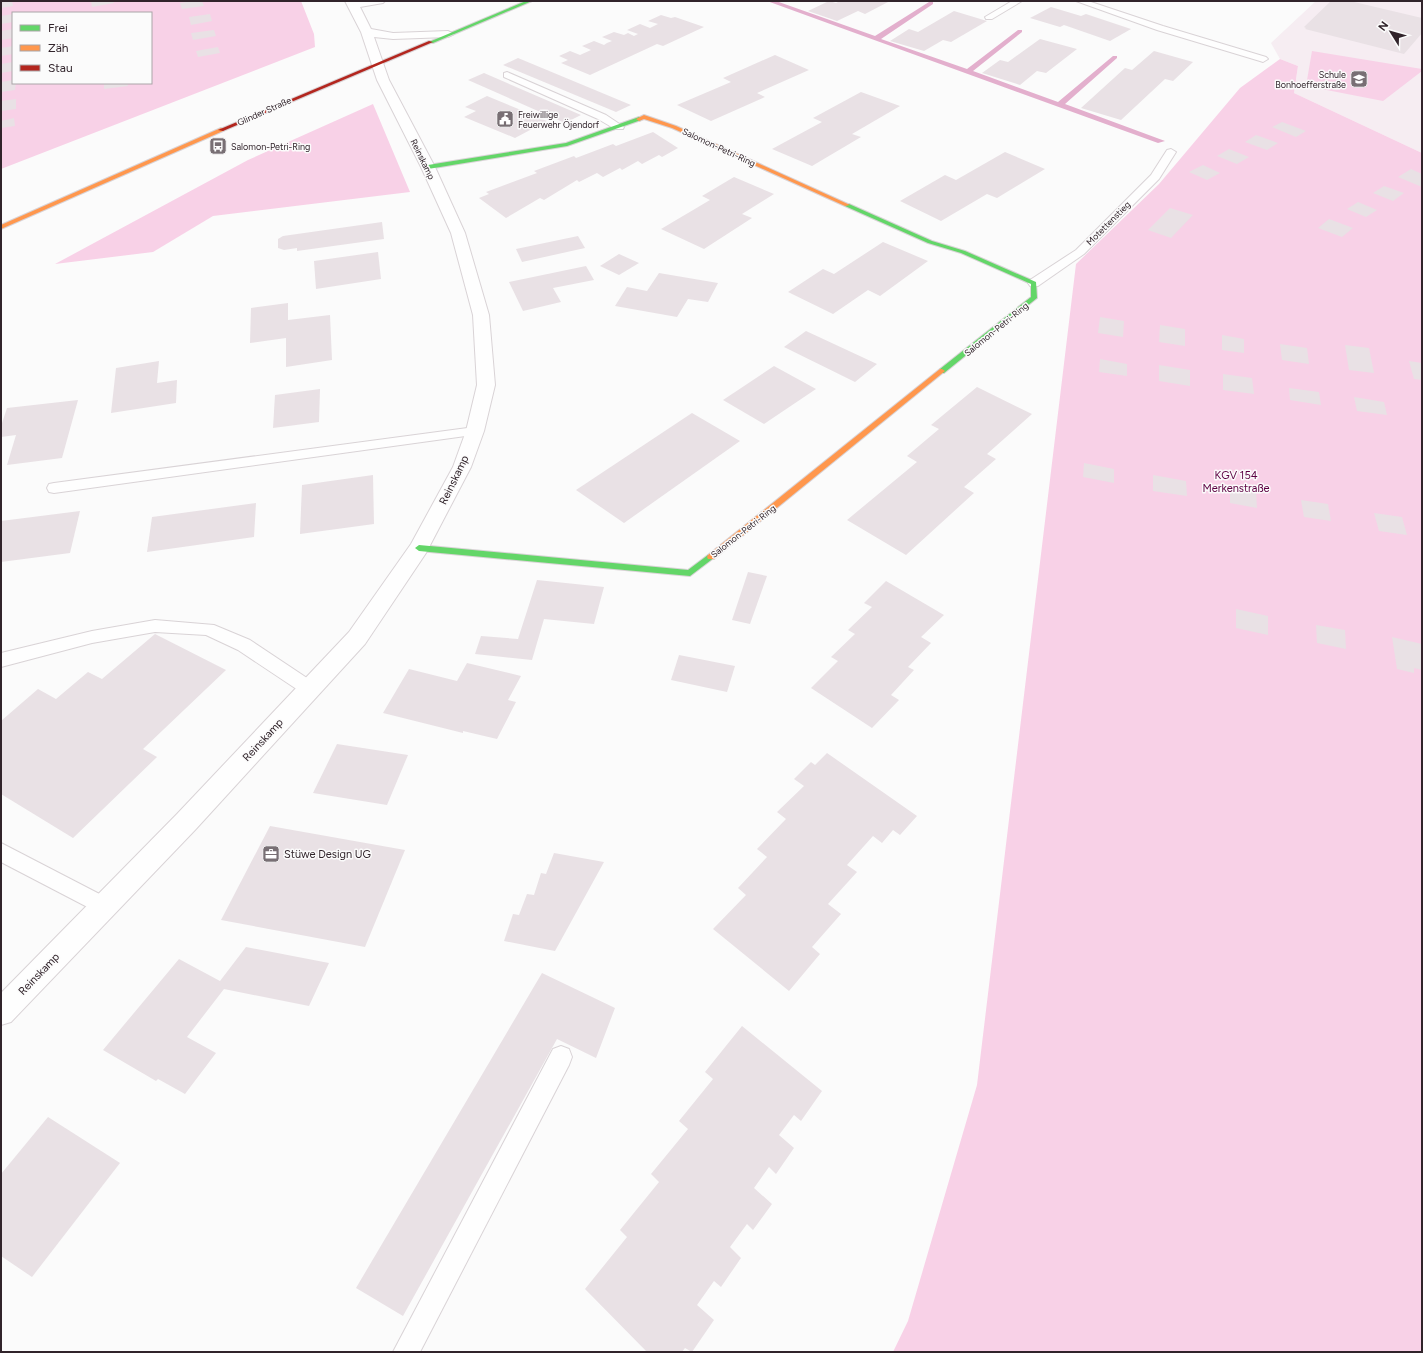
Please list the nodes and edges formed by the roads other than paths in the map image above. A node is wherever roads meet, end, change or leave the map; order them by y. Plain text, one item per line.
1 (379, 1) edge
2 (530, 1) edge
3 (1018, 1) edge
4 (1080, 1) edge
5 (352, 3) edge
6 (989, 17) dead end
7 (367, 32) junction
8 (448, 34) junction
9 (1263, 59) dead end
10 (378, 63) junction
11 (507, 75) dead end
12 (619, 127) junction
13 (1171, 152) dead end
14 (428, 168) junction
15 (1, 227) edge
16 (1034, 283) junction
17 (475, 431) junction
18 (54, 488) dead end
19 (419, 548) junction
20 (1, 660) edge
21 (310, 689) junction
22 (1, 852) edge
23 (104, 906) junction
24 (1, 1012) edge
25 (561, 1057) dead end
26 (406, 1352) edge

1 - 5 street
2 - 8 street, Glinder Straße
3 - 6 lane
4 - 9 lane
5 - 7 street, Reinskamp
7 - 8 street
7 - 10 street, Reinskamp
8 - 10 street, Glinder Straße
10 - 14 street, Reinskamp
10 - 15 street, Glinder Straße
11 - 12 lane
12 - 14 street, Salomon-Petri-Ring
12 - 16 street, Salomon-Petri-Ring
13 - 16 lane, Motettenstieg
14 - 17 street, Reinskamp
16 - 19 street, Salomon-Petri-Ring
17 - 18 lane
17 - 19 street, Reinskamp
19 - 21 street, Reinskamp
20 - 21 lane
21 - 23 street, Reinskamp
22 - 23 lane
23 - 24 street, Reinskamp
25 - 26 lane

